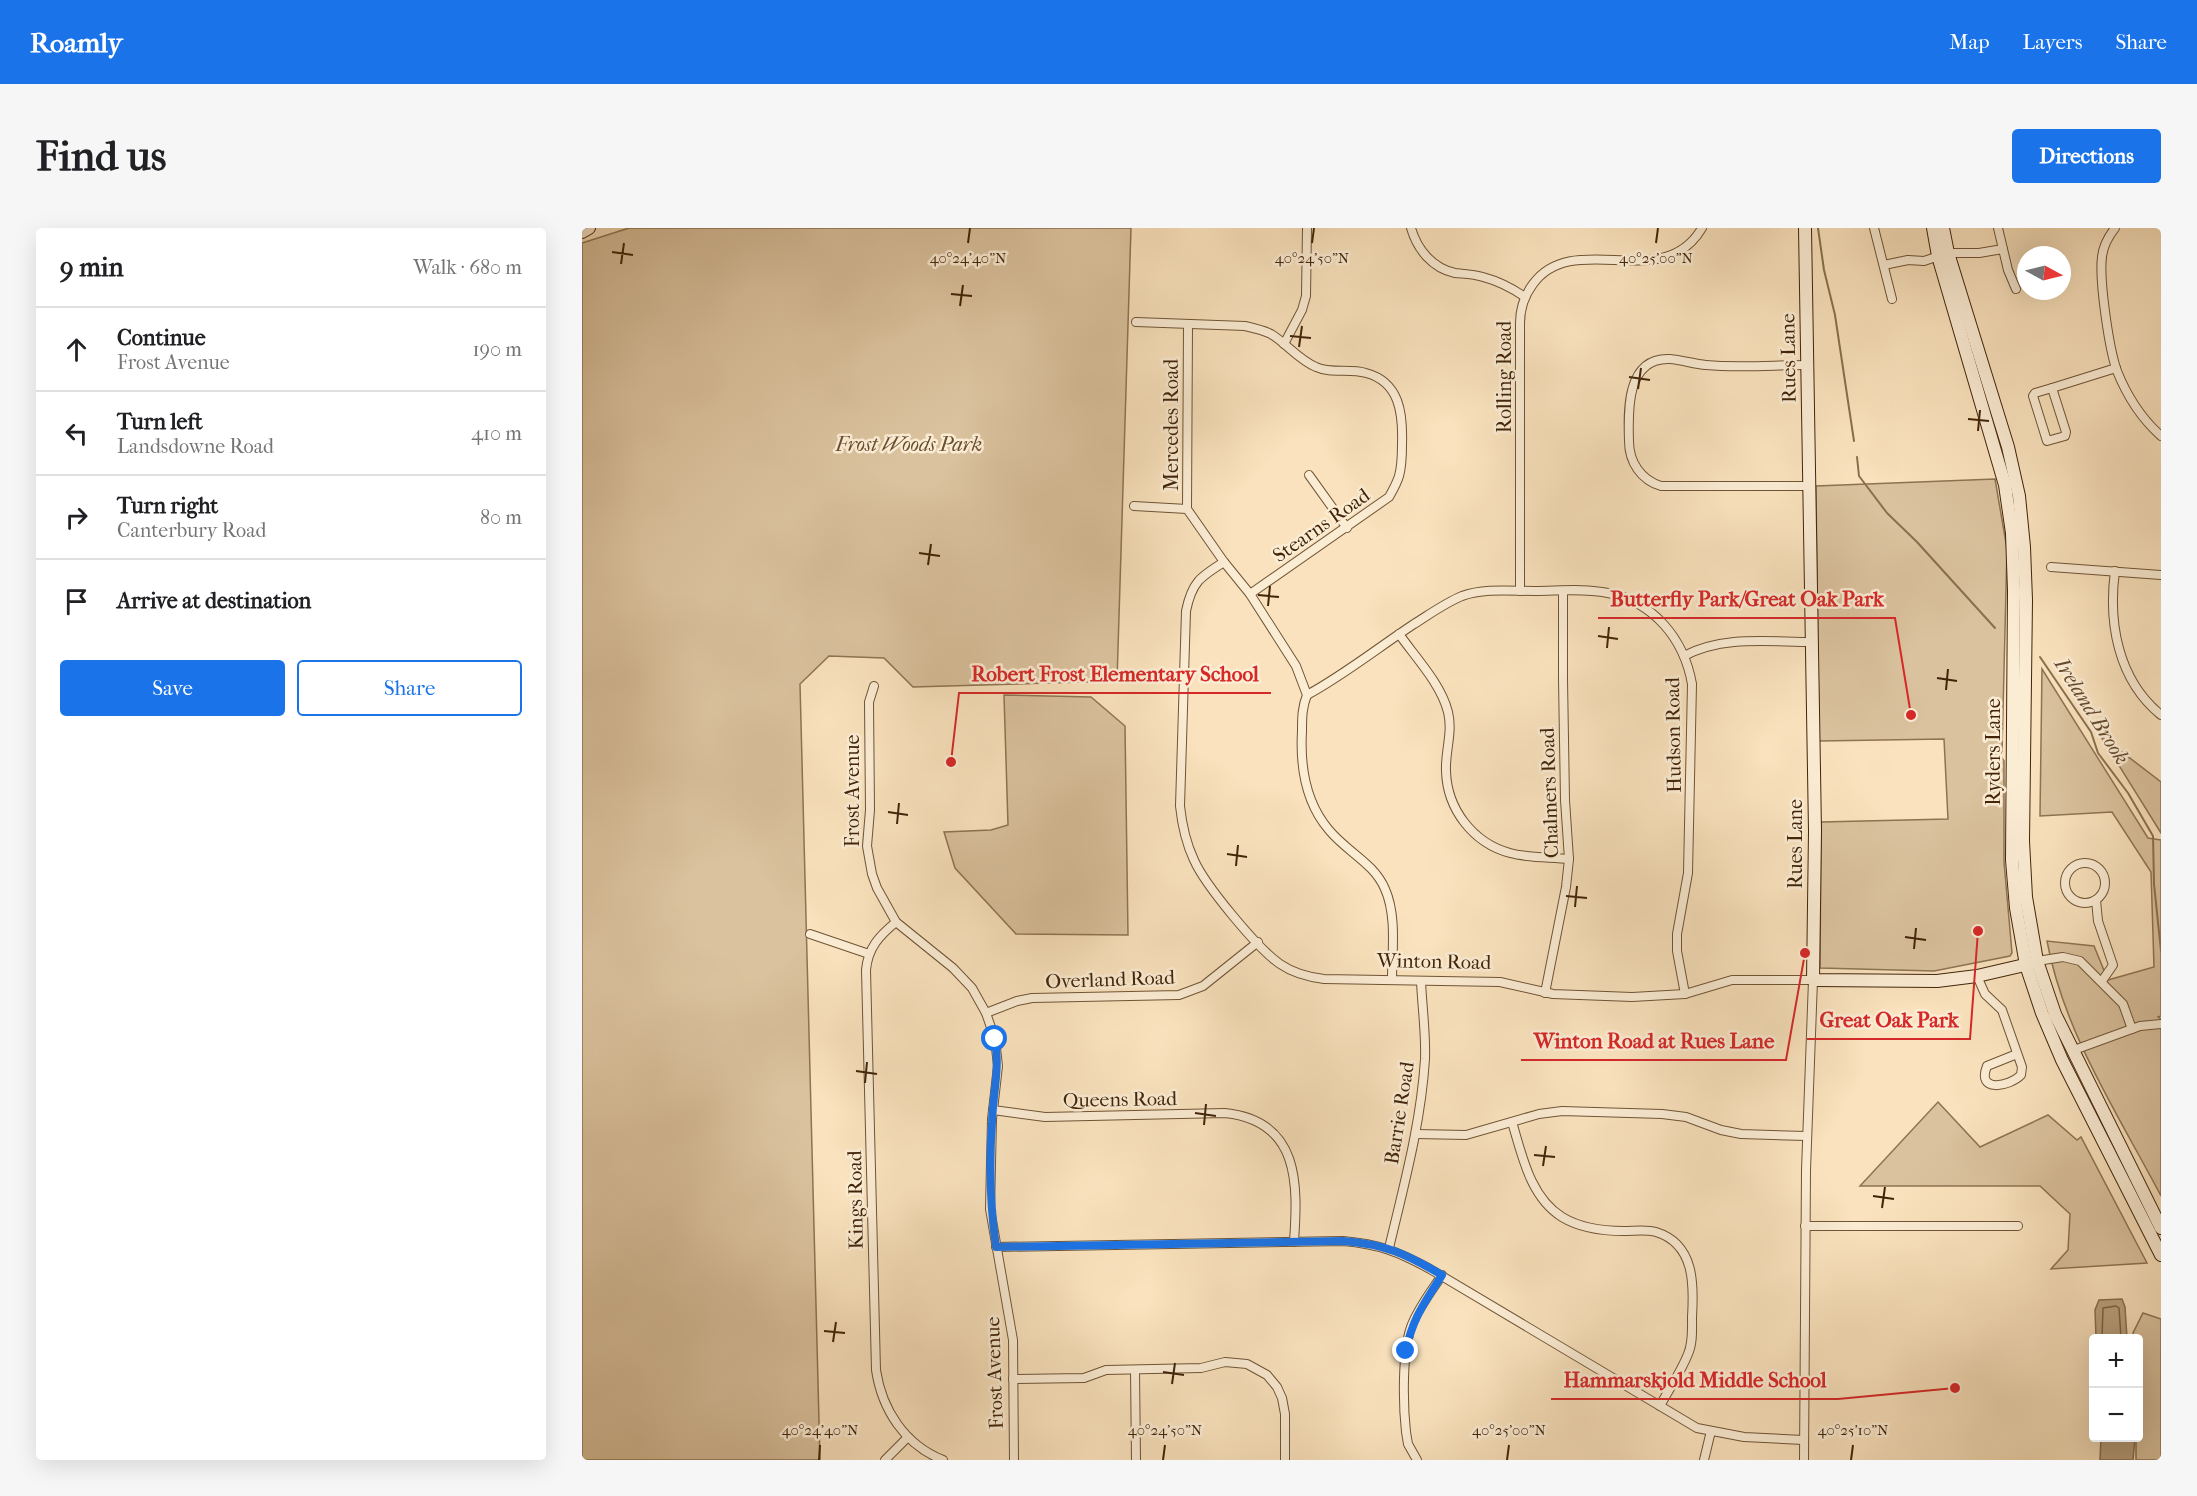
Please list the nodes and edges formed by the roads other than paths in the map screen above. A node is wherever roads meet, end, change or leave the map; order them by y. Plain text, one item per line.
1 (589, 228) edge
2 (1308, 228) edge
3 (1411, 228) edge
4 (1702, 228) edge
5 (1805, 228) edge
6 (1874, 228) edge
7 (1933, 228) edge
8 (1943, 228) edge
9 (1998, 228) edge
10 (2115, 228) edge
11 (582, 232) edge
12 (2002, 249) junction
13 (1943, 254) junction
14 (1884, 265) junction
15 (2016, 289) dead end
16 (1525, 297) junction
17 (1892, 298) dead end
18 (1136, 322) dead end
19 (1188, 325) junction
20 (1284, 344) junction
21 (1807, 365) junction
22 (2116, 368) junction
23 (2052, 388) junction
24 (2161, 436) edge
25 (1309, 475) dead end
26 (1809, 486) junction
27 (1134, 506) dead end
28 (1187, 509) junction
29 (1347, 528) junction
30 (1224, 562) junction
31 (2051, 567) dead end
32 (2115, 571) junction
33 (2161, 575) edge
34 (1520, 591) junction
35 (1563, 591) junction
36 (1250, 594) junction
37 (1399, 634) junction
38 (1812, 642) junction
39 (1684, 656) junction
40 (874, 686) dead end
41 (1307, 695) junction
42 (2161, 715) edge
43 (1569, 859) junction
44 (2096, 900) junction
45 (896, 922) junction
46 (810, 934) dead end
47 (1258, 942) junction
48 (869, 954) junction
49 (2032, 963) junction
50 (1977, 976) junction
51 (1392, 980) junction
52 (1813, 980) junction
53 (1421, 981) junction
54 (2102, 981) junction
55 (1545, 993) junction
56 (1684, 994) junction
57 (986, 1013) junction
58 (2161, 1024) edge
59 (2132, 1029) junction
60 (2074, 1050) junction
61 (2017, 1054) junction
62 (993, 1110) junction
63 (1512, 1122) junction
64 (1416, 1134) junction
65 (1806, 1136) junction
66 (1805, 1226) junction
67 (2018, 1226) dead end
68 (2161, 1228) edge
69 (1294, 1242) junction
70 (996, 1247) junction
71 (1389, 1248) junction
72 (2161, 1254) edge
73 (1442, 1275) junction
74 (1135, 1370) junction
75 (1013, 1379) junction
76 (1660, 1406) junction
77 (1712, 1431) junction
78 (908, 1437) junction
79 (1803, 1440) junction
80 (885, 1460) edge
81 (943, 1460) edge
82 (1014, 1460) edge
83 (1136, 1460) edge
84 (1286, 1460) edge
85 (1417, 1460) edge
86 (1704, 1460) edge
87 (1804, 1460) edge

1 - 11 main road
2 - 20 street
3 - 16 street
4 - 16 street, Rolling Road
5 - 21 main road, Rues Lane
6 - 14 street
7 - 13 main road, Ryders Lane
8 - 13 main road, Ryders Lane
9 - 12 street
10 - 22 street
12 - 13 street
12 - 15 street
13 - 14 street
13 - 49 main road, Ryders Lane
14 - 17 street
16 - 34 street, Rolling Road
18 - 19 street, Stearns Road
19 - 20 street, Stearns Road
19 - 28 street, Mercedes Road
20 - 29 street, Stearns Road
21 - 26 main road, Rues Lane
21 - 26 street
22 - 23 street
22 - 24 street
23 - 23 street
25 - 29 street
26 - 38 main road, Rues Lane
27 - 28 street
28 - 30 street, Mercedes Road
29 - 36 street, Stearns Road
30 - 36 street, Mercedes Road
30 - 47 street, Winton Road
31 - 32 street
32 - 33 street
32 - 42 street
34 - 35 street, Hudson Road
34 - 37 street, Hudson Road
35 - 39 street, Hudson Road
35 - 43 street, Chalmers Road
36 - 41 street, Mercedes Road
37 - 41 street, Hudson Road
37 - 43 street
38 - 39 street
38 - 52 main road, Rues Lane
39 - 56 street, Hudson Road
40 - 45 street, Frost Avenue
41 - 51 street
43 - 55 street, Chalmers Road
44 - 44 street
44 - 54 street
45 - 48 street
45 - 57 street, Frost Avenue
46 - 48 street
47 - 51 street, Winton Road
47 - 57 street, Overland Road
48 - 78 street, Kings Road
49 - 50 main road, Winton Road
49 - 54 street
49 - 60 main road, Ryders Lane
49 - 72 main road, Ryders Lane
50 - 52 main road, Winton Road
50 - 61 street
51 - 53 street, Winton Road
52 - 56 street, Winton Road
52 - 65 street, Rues Lane
53 - 55 street, Winton Road
53 - 64 street, Barrie Road
54 - 59 street
55 - 56 street, Winton Road
57 - 62 street, Frost Avenue
58 - 59 street
59 - 60 street
60 - 68 main road, Ryders Lane
61 - 61 street
62 - 69 street, Queens Road
62 - 70 street, Frost Avenue
63 - 64 street
63 - 65 street
63 - 76 street
64 - 71 street, Barrie Road
65 - 66 street, Rues Lane
66 - 67 street
66 - 79 street, Rues Lane
69 - 70 street
69 - 71 street
70 - 75 street, Frost Avenue
71 - 73 street
73 - 76 street
73 - 85 street
74 - 75 street
74 - 83 street
74 - 84 street
75 - 82 street, Frost Avenue
76 - 77 street
77 - 79 street
77 - 86 street
78 - 80 street
78 - 81 street, Kings Road
79 - 87 street, Rues Lane

